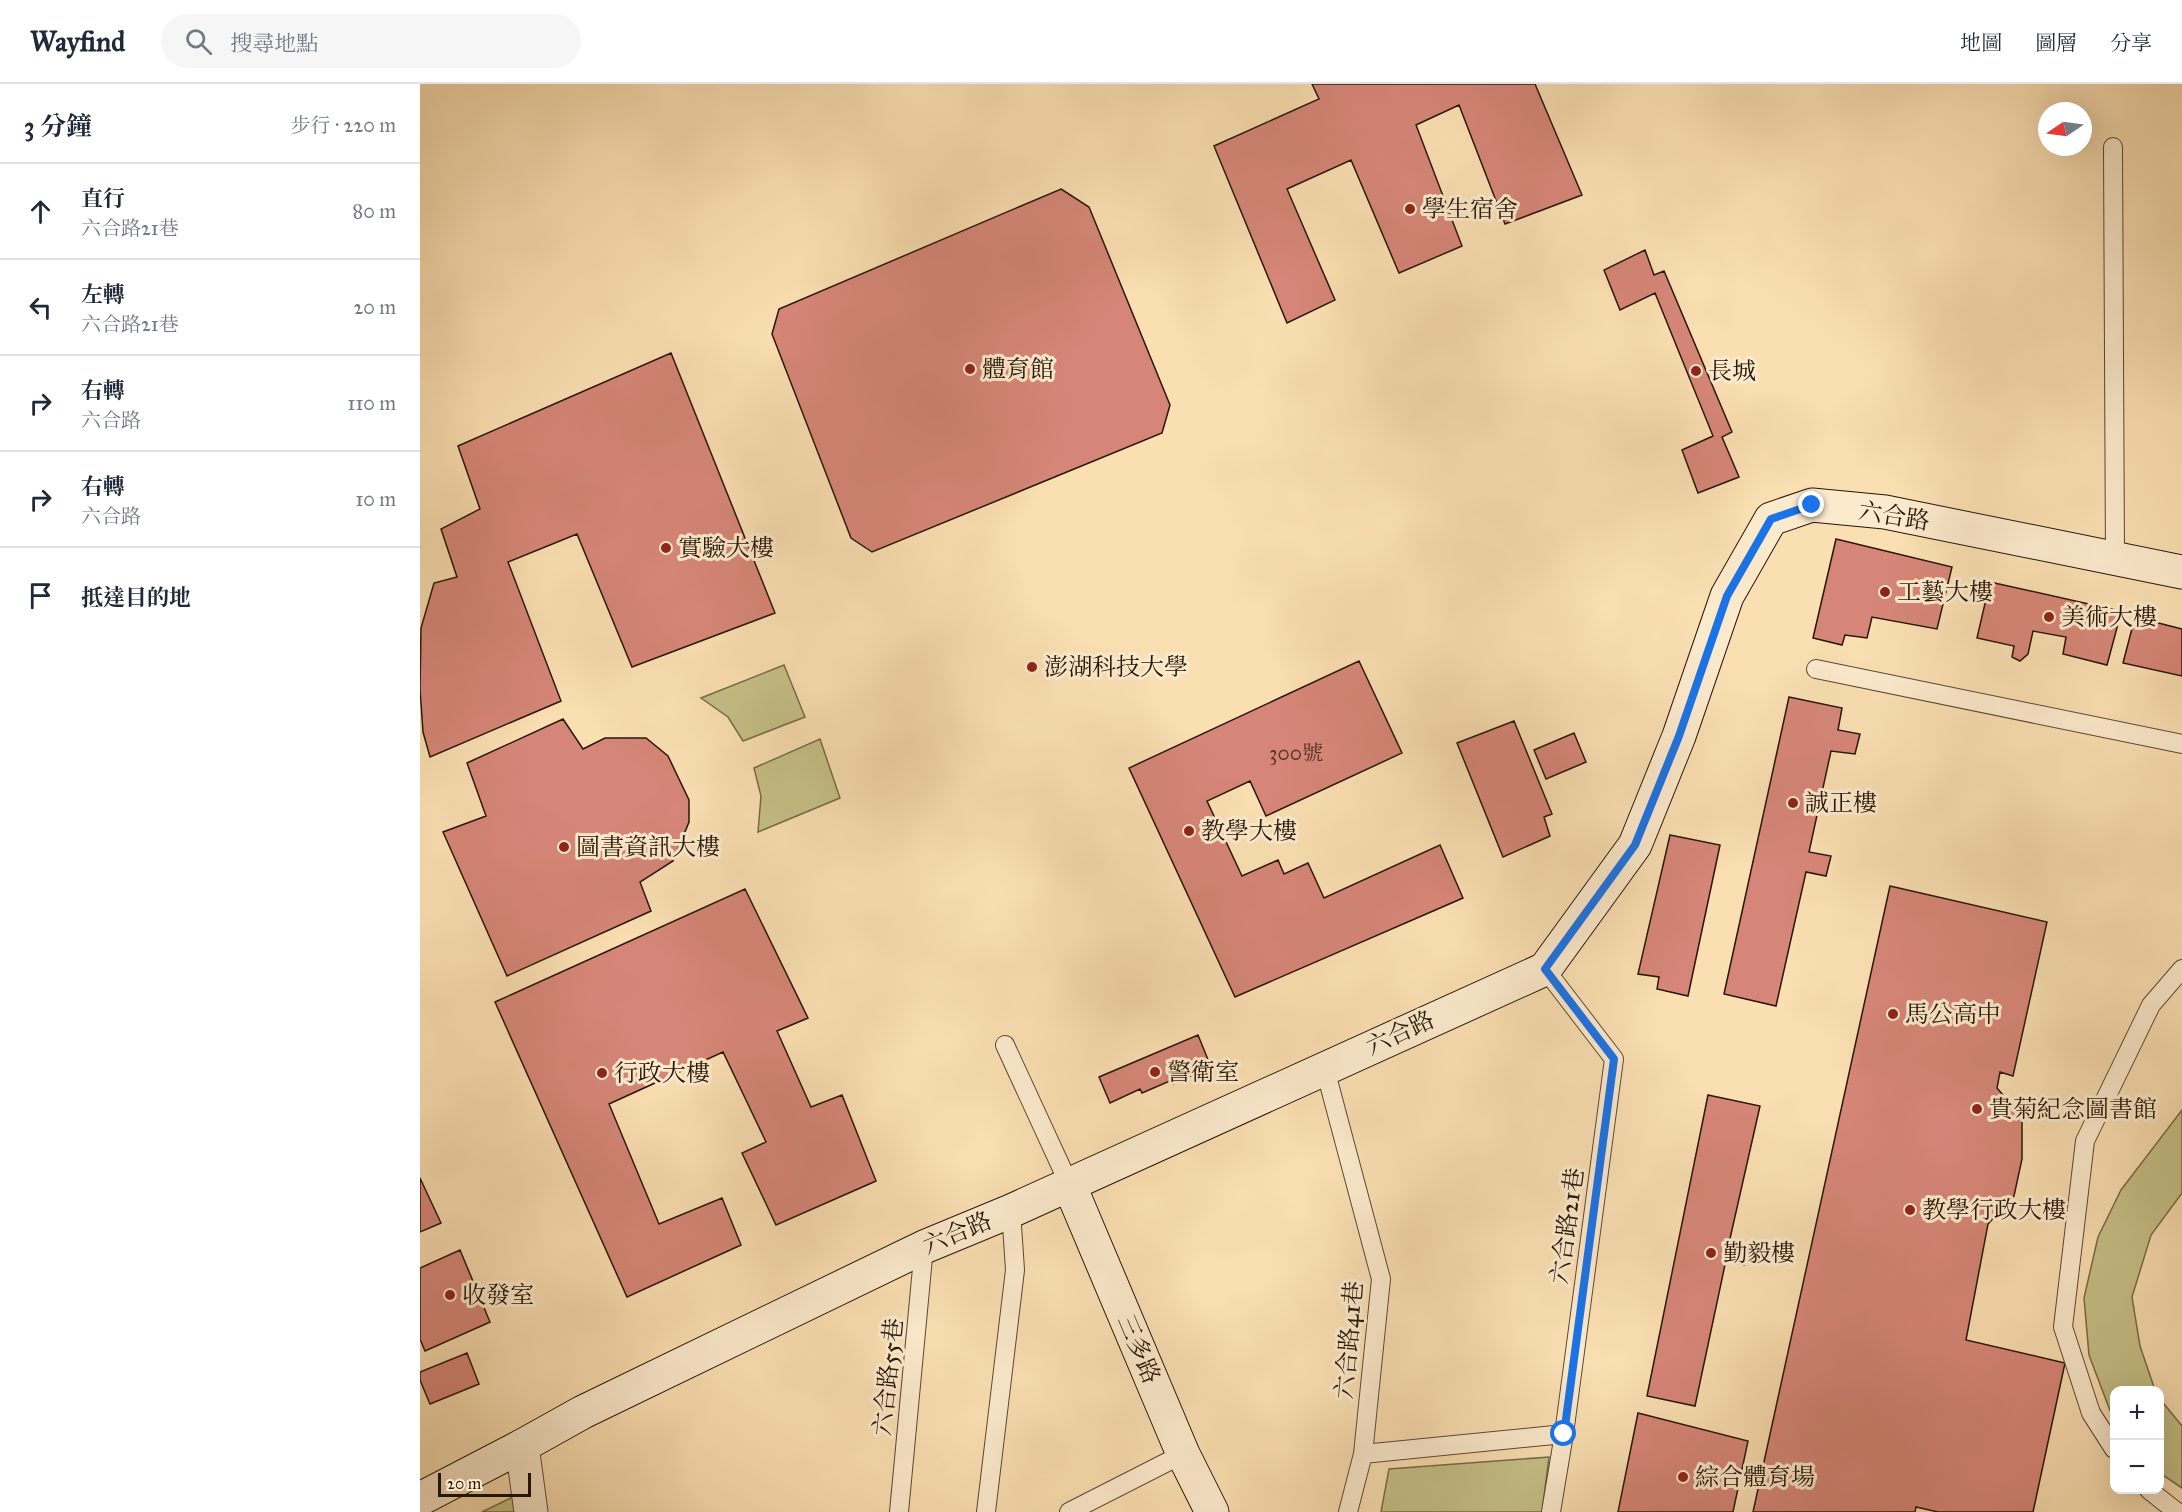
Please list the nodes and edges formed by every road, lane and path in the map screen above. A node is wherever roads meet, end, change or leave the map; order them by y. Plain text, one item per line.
1 (2113, 147) dead end
2 (2115, 559) junction
3 (2182, 572) edge
4 (1816, 669) dead end
5 (2182, 744) edge
6 (1545, 969) junction
7 (2182, 969) edge
8 (1005, 1045) dead end
9 (1325, 1069) junction
10 (1069, 1184) junction
11 (1011, 1211) junction
12 (924, 1247) junction
13 (1564, 1434) junction
14 (2110, 1442) edge
15 (522, 1446) junction
16 (1183, 1454) junction
17 (1363, 1454) junction
18 (2154, 1494) edge
19 (420, 1499) edge
20 (531, 1512) edge
21 (899, 1512) edge
22 (986, 1512) edge
23 (1068, 1512) edge
24 (1212, 1512) edge
25 (1348, 1512) edge
26 (1551, 1512) edge
27 (2177, 1512) edge

1 - 2 lane
2 - 3 street, 六合路
2 - 6 street, 六合路
4 - 5 lane
6 - 9 street, 六合路
6 - 13 lane, 六合路21巷
7 - 14 lane
8 - 10 lane
9 - 10 street, 六合路
9 - 17 lane, 六合路41巷
10 - 11 street, 六合路
10 - 16 street, 三多路
11 - 12 street, 六合路
11 - 22 lane
12 - 15 street, 六合路
12 - 21 lane, 六合路55巷
13 - 17 lane
13 - 26 lane, 六合路21巷
15 - 19 street, 六合路
15 - 20 street
16 - 23 lane
16 - 24 street, 三多路
17 - 25 lane, 六合路41巷
18 - 27 lane

